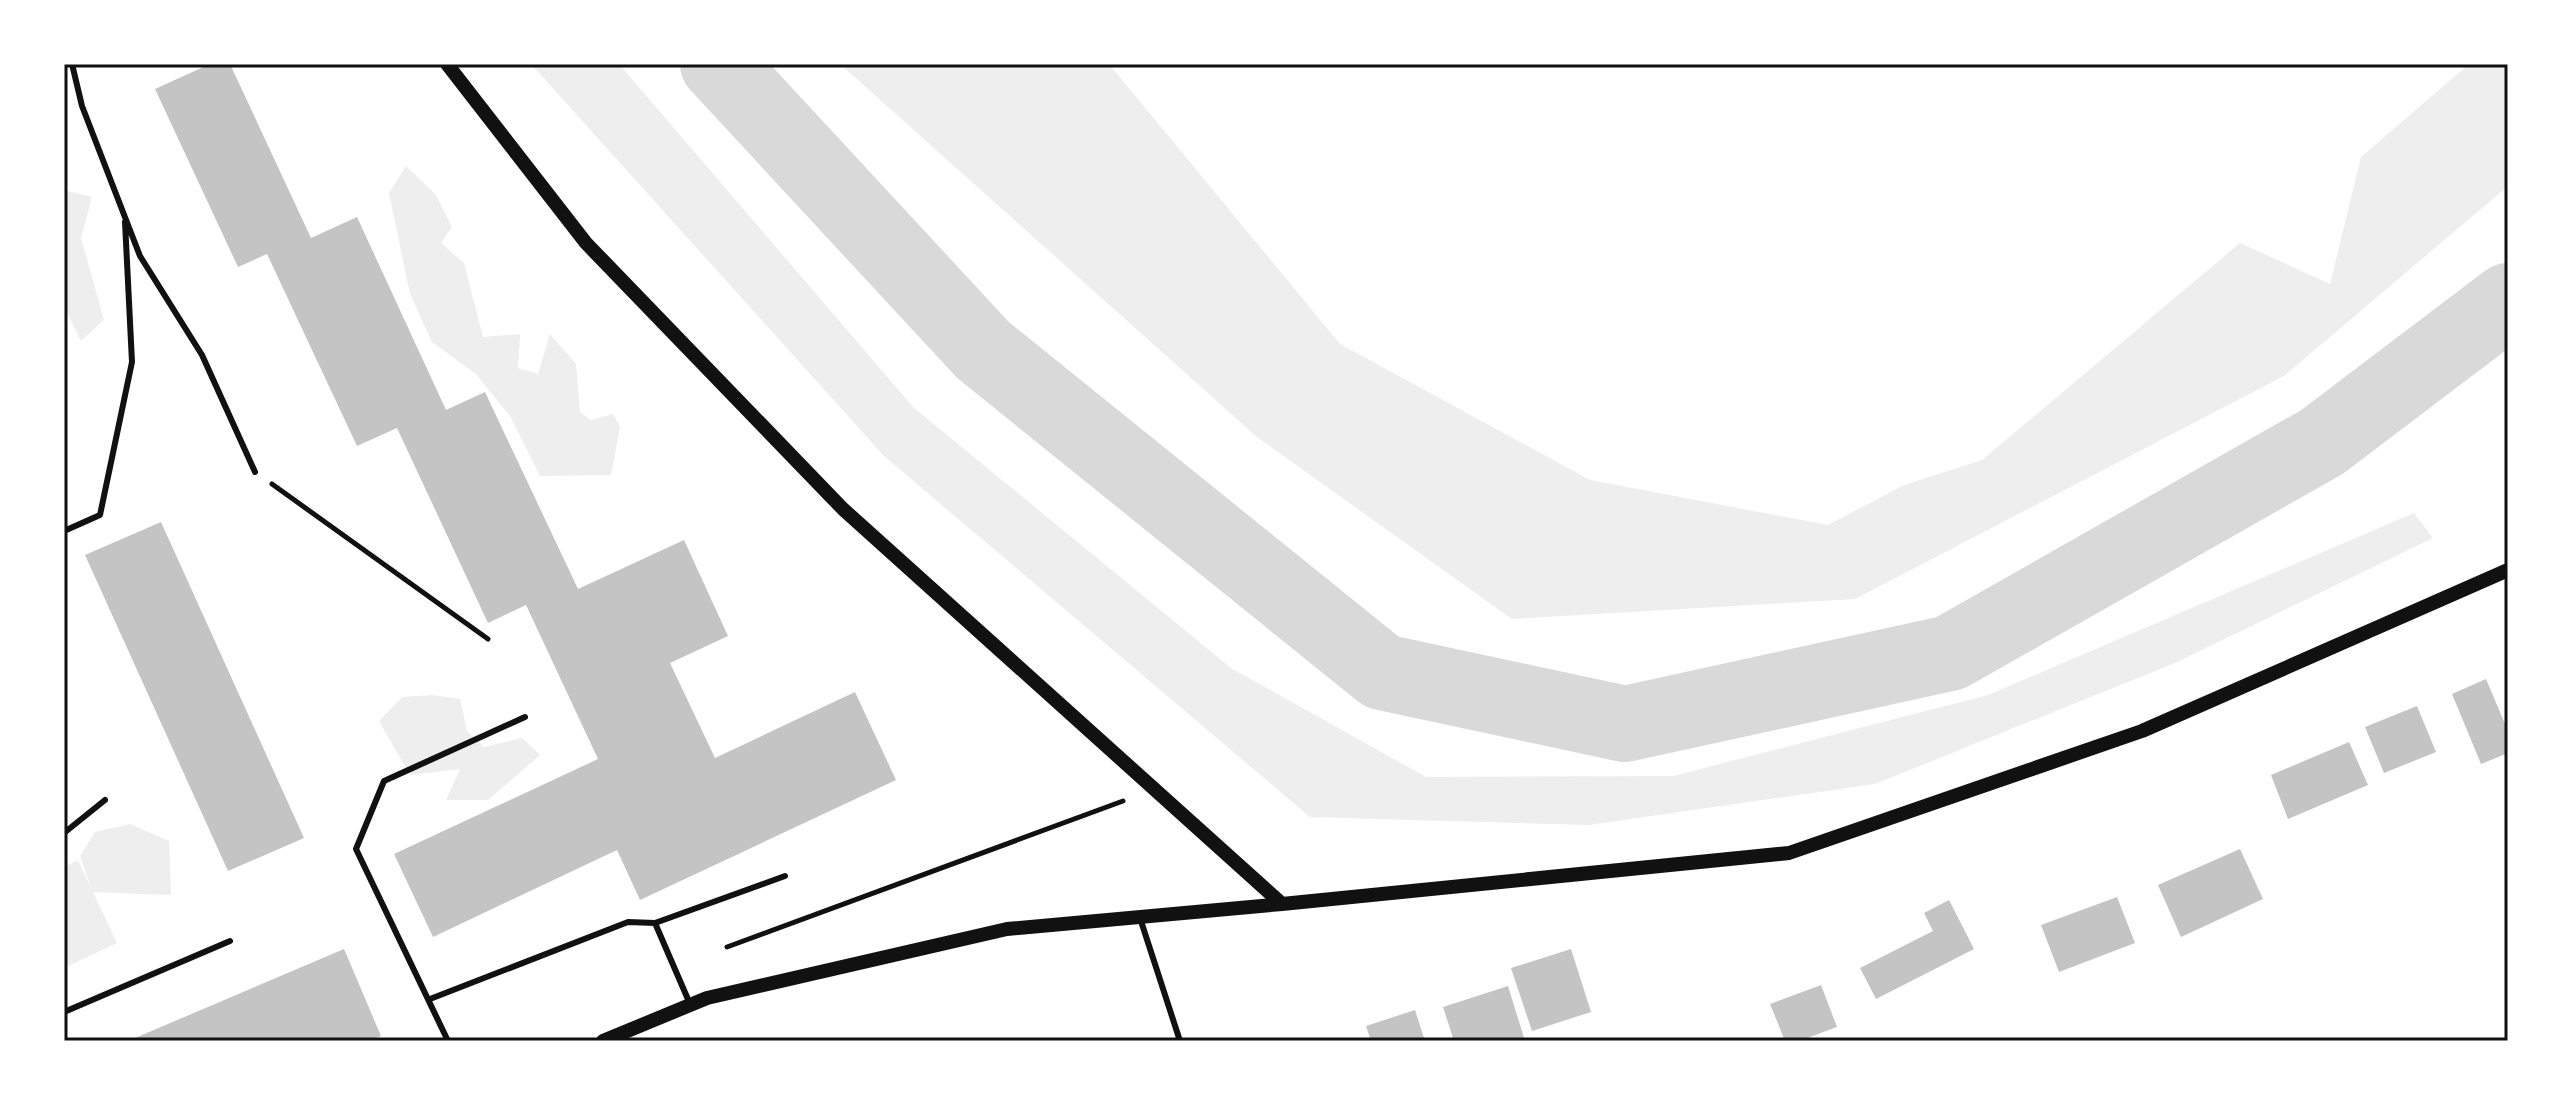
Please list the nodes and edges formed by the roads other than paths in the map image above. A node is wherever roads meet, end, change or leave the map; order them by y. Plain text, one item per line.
1 (72, 64) edge
2 (447, 64) edge
3 (125, 215) junction
4 (255, 472) road end
5 (64, 531) edge
6 (2508, 570) edge
7 (525, 717) dead end
8 (105, 800) dead end
9 (64, 833) edge
10 (785, 876) dead end
11 (1282, 904) junction
12 (1140, 918) junction
13 (655, 923) junction
14 (230, 941) dead end
15 (430, 999) junction
16 (691, 1005) junction
17 (64, 1012) edge
18 (448, 1041) edge
19 (603, 1041) edge
20 (1180, 1041) edge

1 - 3 lane
2 - 11 street
3 - 4 lane
3 - 5 lane
6 - 11 street
7 - 15 lane
8 - 9 lane
10 - 13 lane
11 - 12 street
12 - 16 street
12 - 20 lane
13 - 15 lane
13 - 16 lane
14 - 17 lane
15 - 18 lane
16 - 19 street

